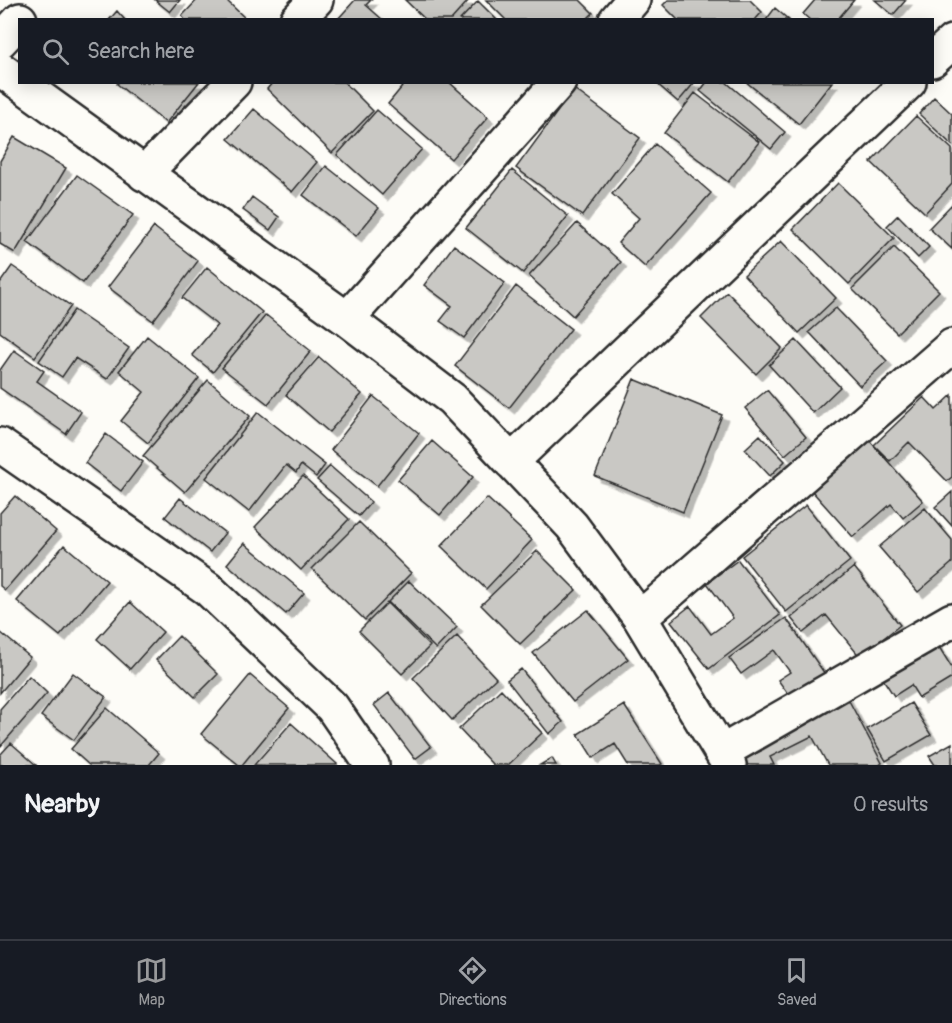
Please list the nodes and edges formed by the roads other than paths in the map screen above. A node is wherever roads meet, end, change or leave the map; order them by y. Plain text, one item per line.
1 (39, 0) edge
2 (316, 0) edge
3 (633, 0) edge
4 (22, 18) edge
5 (299, 18) edge
6 (618, 18) edge
7 (18, 22) edge
8 (0, 41) edge
9 (952, 42) edge
10 (934, 59) edge
11 (0, 69) edge
12 (18, 82) edge
13 (21, 84) edge
14 (232, 84) edge
15 (557, 84) edge
16 (907, 84) edge
17 (144, 174) junction
18 (347, 319) junction
19 (952, 346) edge
20 (0, 445) edge
21 (511, 462) junction
22 (640, 618) junction
23 (952, 620) edge
24 (726, 759) edge
25 (372, 765) edge

1 - 4 street
2 - 5 street
3 - 6 street
7 - 8 street
9 - 10 street
11 - 12 street
13 - 17 street
14 - 17 street
15 - 18 street
16 - 21 street
17 - 18 street
18 - 21 street
19 - 22 street
20 - 25 street
21 - 22 street
22 - 24 street
23 - 24 street

